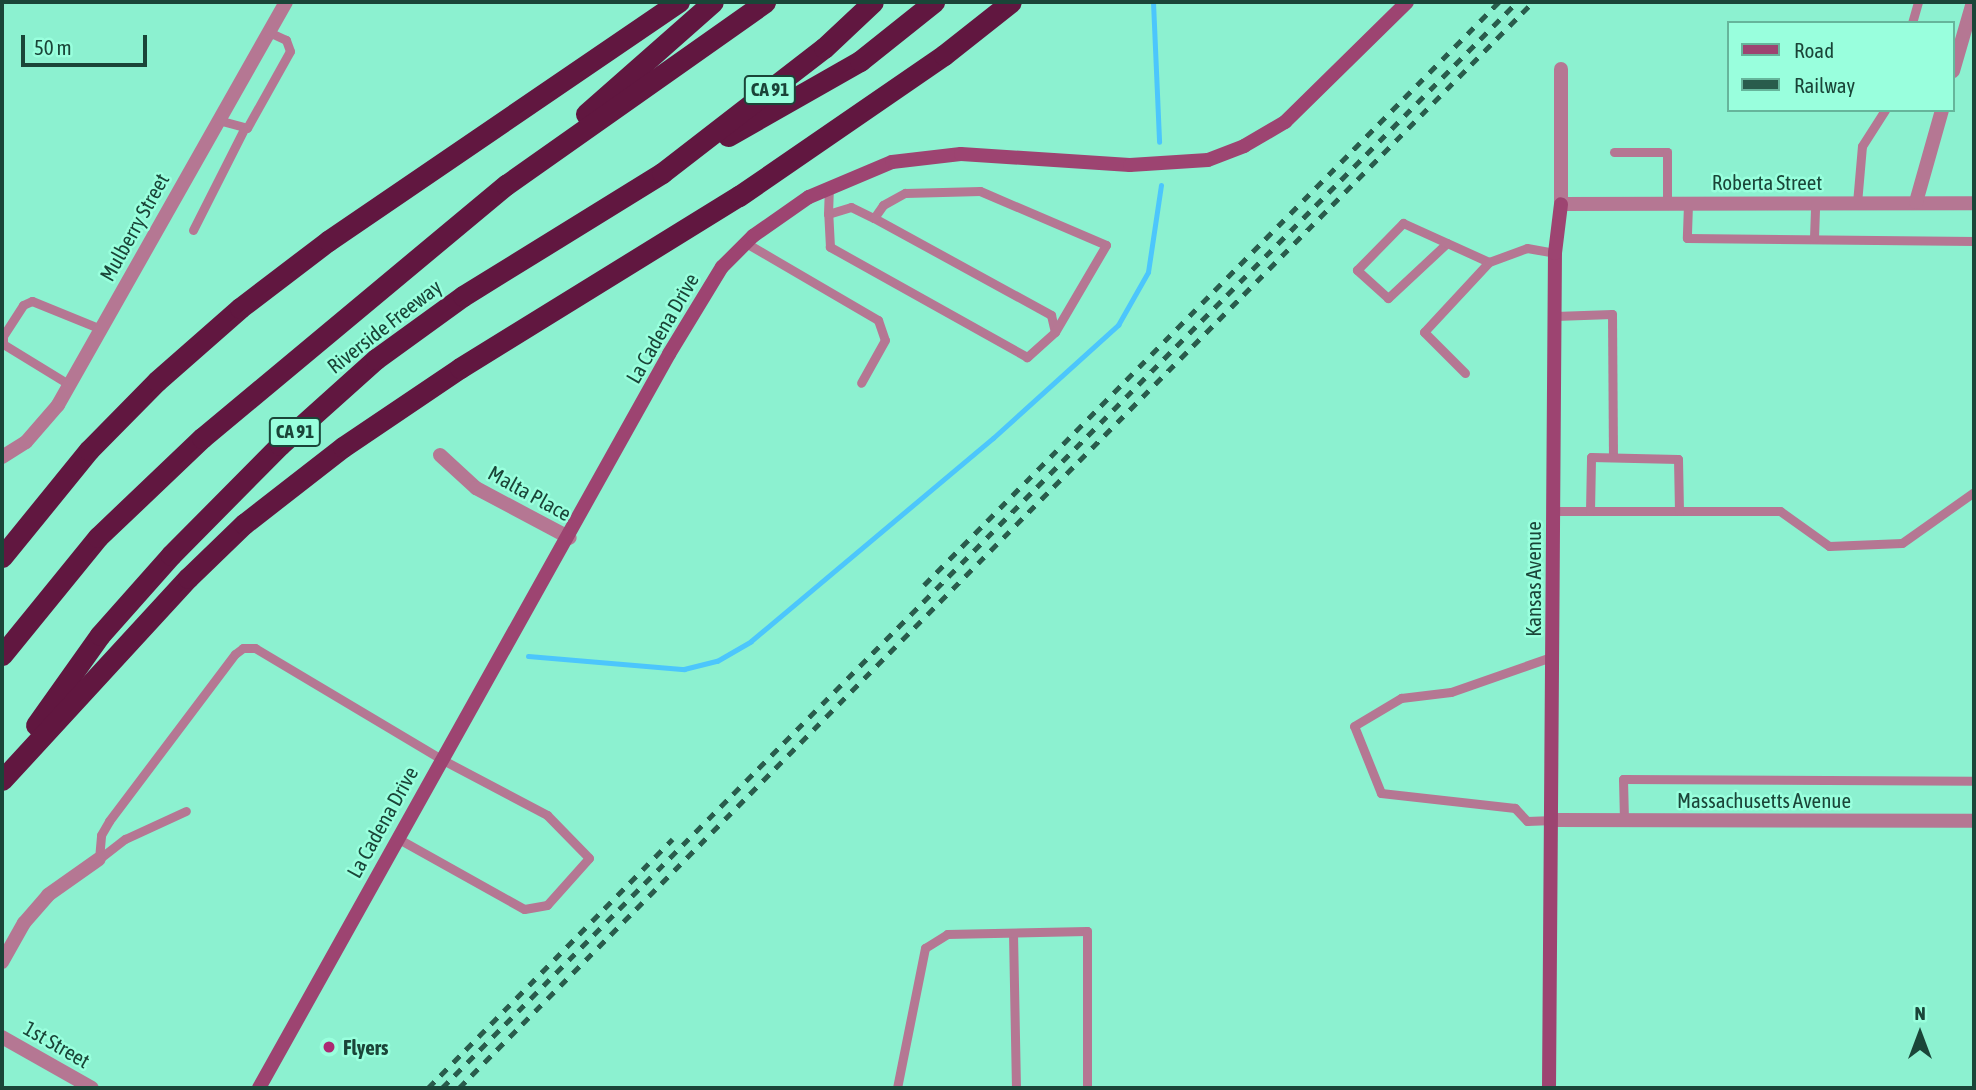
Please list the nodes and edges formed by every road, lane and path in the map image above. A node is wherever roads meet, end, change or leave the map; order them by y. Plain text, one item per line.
1 (286, 2) edge
2 (679, 2) edge
3 (713, 2) edge
4 (765, 2) edge
5 (873, 2) edge
6 (934, 2) edge
7 (1011, 2) edge
8 (1407, 2) edge
9 (1918, 2) edge
10 (1973, 2) edge
11 (1913, 21) edge
12 (269, 32) junction
13 (1955, 64) edge
14 (1561, 69) dead end
15 (1884, 112) edge
16 (1941, 112) edge
17 (218, 120) junction
18 (243, 131) junction
19 (1614, 152) dead end
20 (662, 173) junction
21 (506, 185) junction
22 (829, 188) junction
23 (1916, 202) junction
24 (1815, 203) junction
25 (1857, 203) junction
26 (1974, 203) edge
27 (1561, 204) junction
28 (1667, 204) junction
29 (1688, 204) junction
30 (828, 214) junction
31 (874, 218) junction
32 (193, 230) dead end
33 (1814, 238) junction
34 (1974, 242) edge
35 (746, 243) junction
36 (1447, 243) junction
37 (1555, 253) junction
38 (1489, 262) junction
39 (1555, 316) junction
40 (101, 329) junction
41 (1055, 332) junction
42 (1465, 373) dead end
43 (861, 383) dead end
44 (69, 385) junction
45 (440, 455) dead end
46 (2, 457) edge
47 (1613, 457) junction
48 (1974, 492) edge
49 (1554, 511) junction
50 (1590, 511) junction
51 (1679, 511) junction
52 (570, 538) junction
53 (2, 557) edge
54 (2, 655) edge
55 (1554, 656) junction
56 (441, 759) junction
57 (2, 772) edge
58 (2, 780) edge
59 (1974, 781) edge
60 (186, 811) dead end
61 (1553, 820) junction
62 (1624, 820) junction
63 (1974, 821) edge
64 (397, 838) junction
65 (99, 859) junction
66 (1013, 933) junction
67 (2, 962) edge
68 (2, 1037) edge
69 (92, 1088) edge
70 (259, 1088) edge
71 (897, 1088) edge
72 (1016, 1088) edge
73 (1087, 1088) edge
74 (1549, 1088) edge

1 - 12 street, Mulberry Street
2 - 53 highway
3 - 21 highway
4 - 21 highway, Riverside Freeway / CA 91
5 - 20 highway, Riverside Freeway / CA 91
6 - 20 highway
7 - 58 highway
8 - 22 street, La Cadena Drive
9 - 11 lane
10 - 13 street
12 - 17 street, Mulberry Street
12 - 18 lane
14 - 27 street, Kansas Avenue
15 - 25 lane
16 - 23 street
17 - 18 lane
17 - 40 street, Mulberry Street
18 - 32 lane
19 - 28 lane
20 - 57 highway, Riverside Freeway / CA 91
21 - 54 highway, Riverside Freeway / CA 91
22 - 30 lane
22 - 35 street, La Cadena Drive
23 - 25 street, Roberta Street
23 - 26 street, Roberta Street
24 - 25 street, Roberta Street
24 - 29 street, Roberta Street
24 - 33 lane
27 - 28 street, Roberta Street
27 - 37 street, Kansas Avenue
28 - 29 street, Roberta Street
29 - 33 lane
30 - 31 lane
30 - 41 lane
31 - 41 lane
31 - 41 lane
33 - 34 lane
35 - 43 lane
35 - 52 street, La Cadena Drive
36 - 36 lane
36 - 38 lane
37 - 38 lane
37 - 39 street, Kansas Avenue
38 - 42 lane
39 - 47 lane
39 - 49 street, Kansas Avenue
40 - 44 street, Mulberry Street
40 - 44 lane
44 - 46 street, Mulberry Street
45 - 52 street, Malta Place
47 - 50 lane
47 - 51 lane
48 - 51 lane
49 - 50 lane
49 - 55 street, Kansas Avenue
50 - 51 lane
52 - 56 street, La Cadena Drive
55 - 61 street, Kansas Avenue
55 - 61 lane
56 - 64 street, La Cadena Drive
56 - 64 lane
56 - 65 lane
59 - 62 lane
60 - 65 lane
61 - 62 street, Massachusetts Avenue
61 - 74 street, Kansas Avenue
62 - 63 street, Massachusetts Avenue
64 - 70 street, La Cadena Drive
65 - 67 street
66 - 71 lane
66 - 72 lane
66 - 73 lane
68 - 69 street, 1st Street

